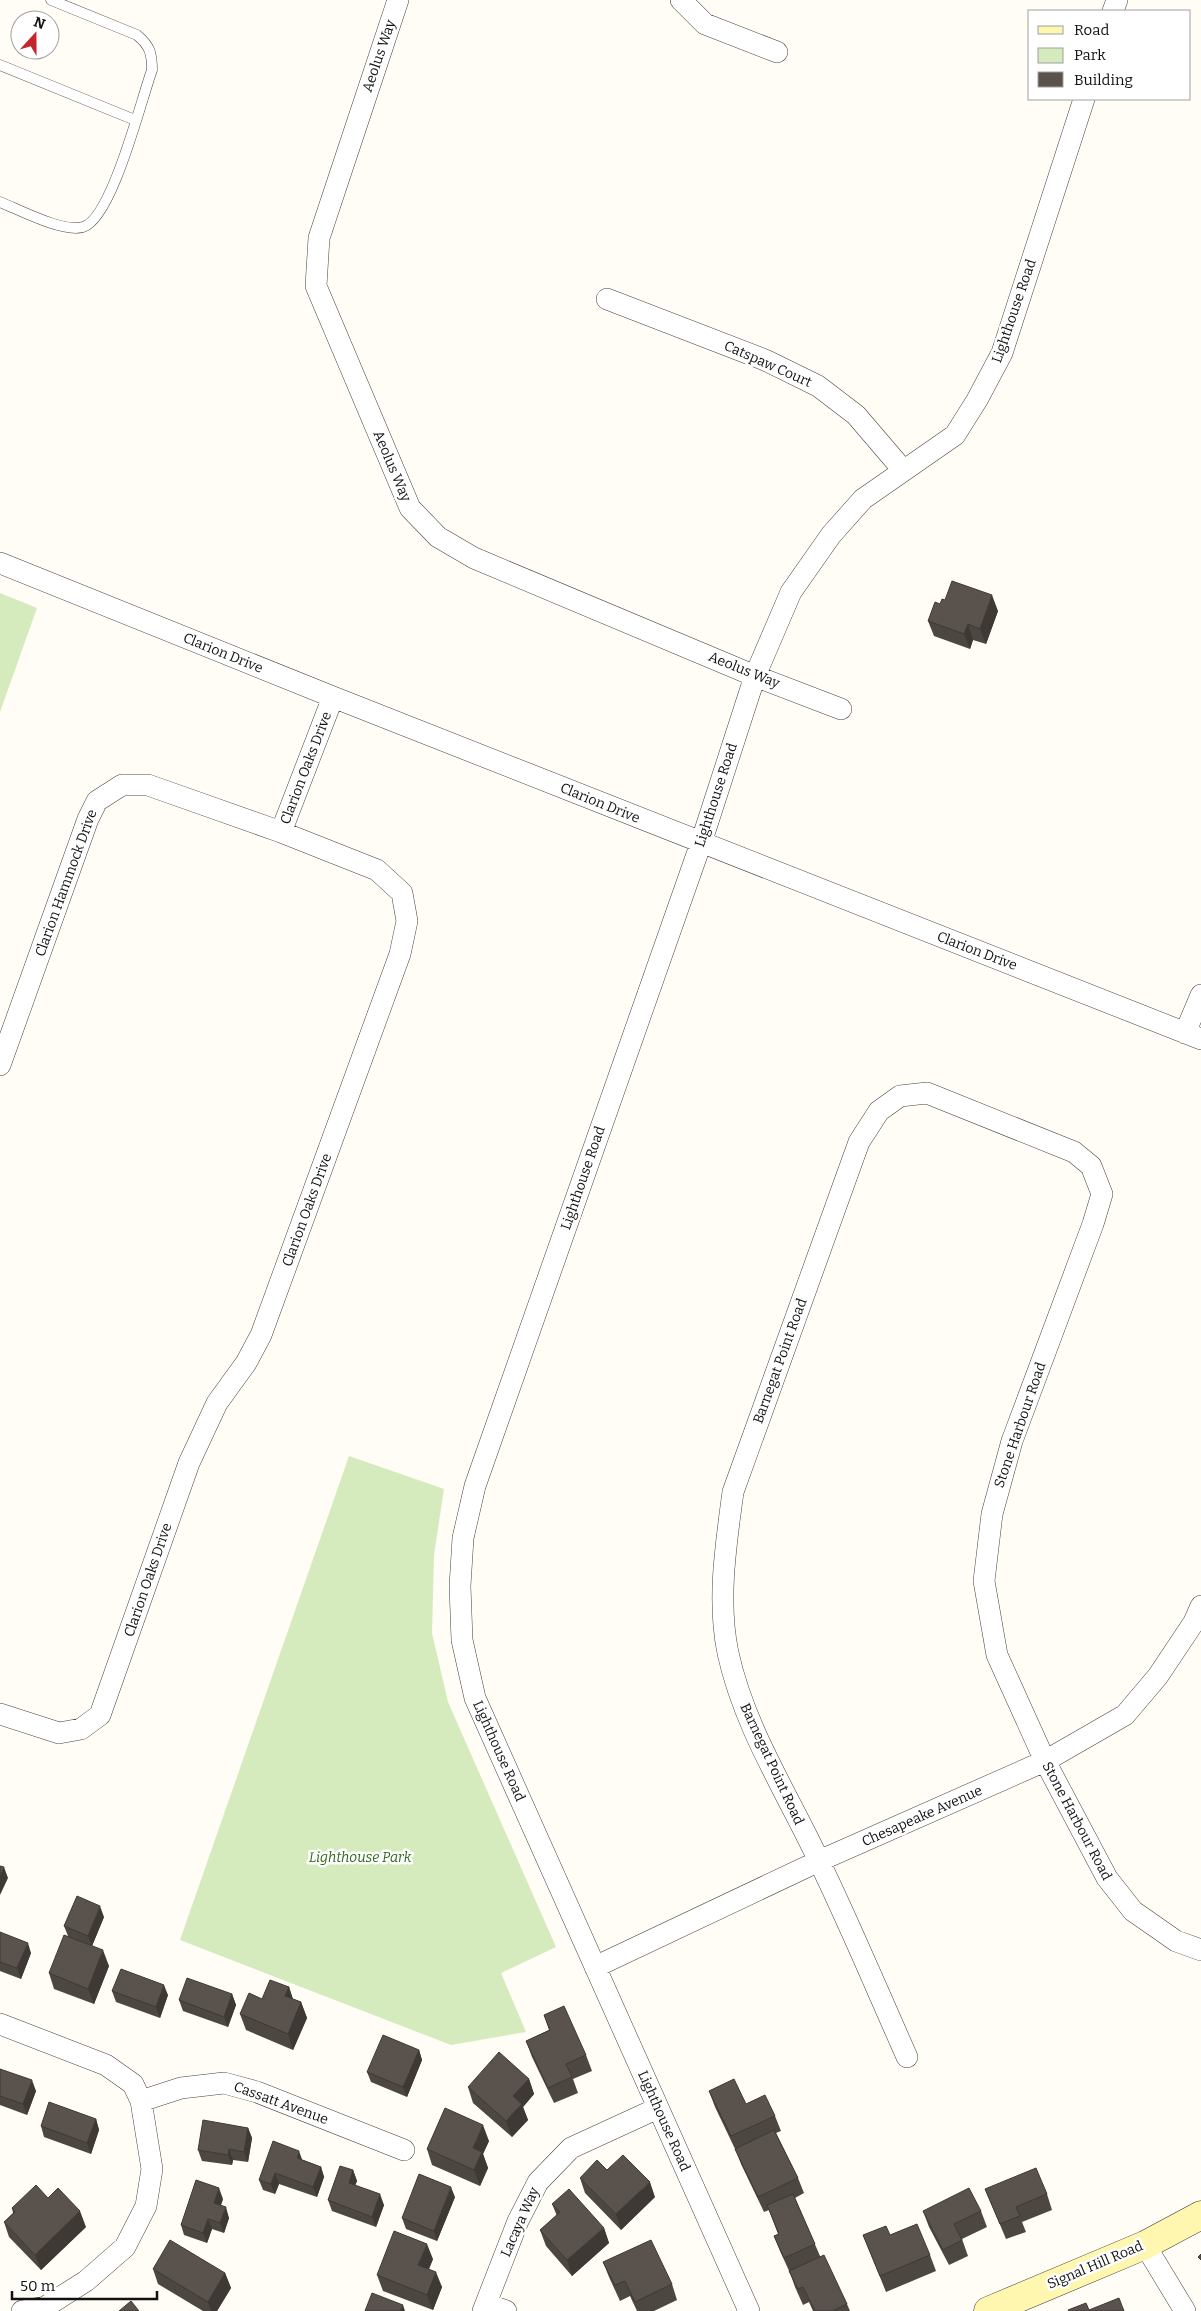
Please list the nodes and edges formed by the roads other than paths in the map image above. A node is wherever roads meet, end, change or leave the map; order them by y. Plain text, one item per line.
1 (51, 0) edge
2 (398, 0) edge
3 (681, 0) edge
4 (777, 52) dead end
5 (0, 66) edge
6 (1084, 100) edge
7 (135, 120) junction
8 (0, 202) edge
9 (607, 299) dead end
10 (903, 470) junction
11 (0, 563) edge
12 (755, 676) junction
13 (333, 698) junction
14 (841, 709) dead end
15 (281, 832) junction
16 (701, 843) junction
17 (1201, 995) edge
18 (1193, 1036) edge
19 (0, 1065) edge
20 (859, 1142) joint
21 (1201, 1606) edge
22 (0, 1714) edge
23 (1045, 1761) junction
24 (820, 1861) junction
25 (1201, 1950) edge
26 (595, 1967) junction
27 (0, 2024) edge
28 (907, 2057) dead end
29 (141, 2101) junction
30 (658, 2108) junction
31 (404, 2150) dead end
32 (1201, 2215) edge
33 (1145, 2244) junction
34 (492, 2309) edge
35 (22, 2311) edge
36 (749, 2311) edge
37 (988, 2311) edge
38 (1185, 2311) edge

1 - 7 lane
2 - 12 street, Aeolus Way
3 - 4 street
5 - 7 lane
6 - 10 street, Lighthouse Road
7 - 8 lane
9 - 10 street, Catspaw Court
10 - 12 street, Lighthouse Road
11 - 13 street, Clarion Drive
12 - 14 street, Aeolus Way
12 - 16 street, Lighthouse Road
13 - 15 street, Clarion Oaks Drive
13 - 16 street, Clarion Drive
15 - 19 street, Clarion Hammock Drive
15 - 22 street, Clarion Oaks Drive
16 - 18 street, Clarion Drive
16 - 26 street, Lighthouse Road
17 - 18 street
20 - 23 street, Stone Harbour Road
20 - 24 street, Barnegat Point Road
21 - 23 street, Chesapeake Avenue
23 - 24 street, Chesapeake Avenue
23 - 25 street, Stone Harbour Road
24 - 26 street, Chesapeake Avenue
24 - 28 street, Barnegat Point Road
26 - 30 street, Lighthouse Road
27 - 29 street
29 - 31 street, Cassatt Avenue
29 - 35 street
30 - 34 street, Lacaya Way
30 - 36 street, Lighthouse Road
32 - 33 street, Signal Hill Road
33 - 37 street, Signal Hill Road
33 - 38 street

